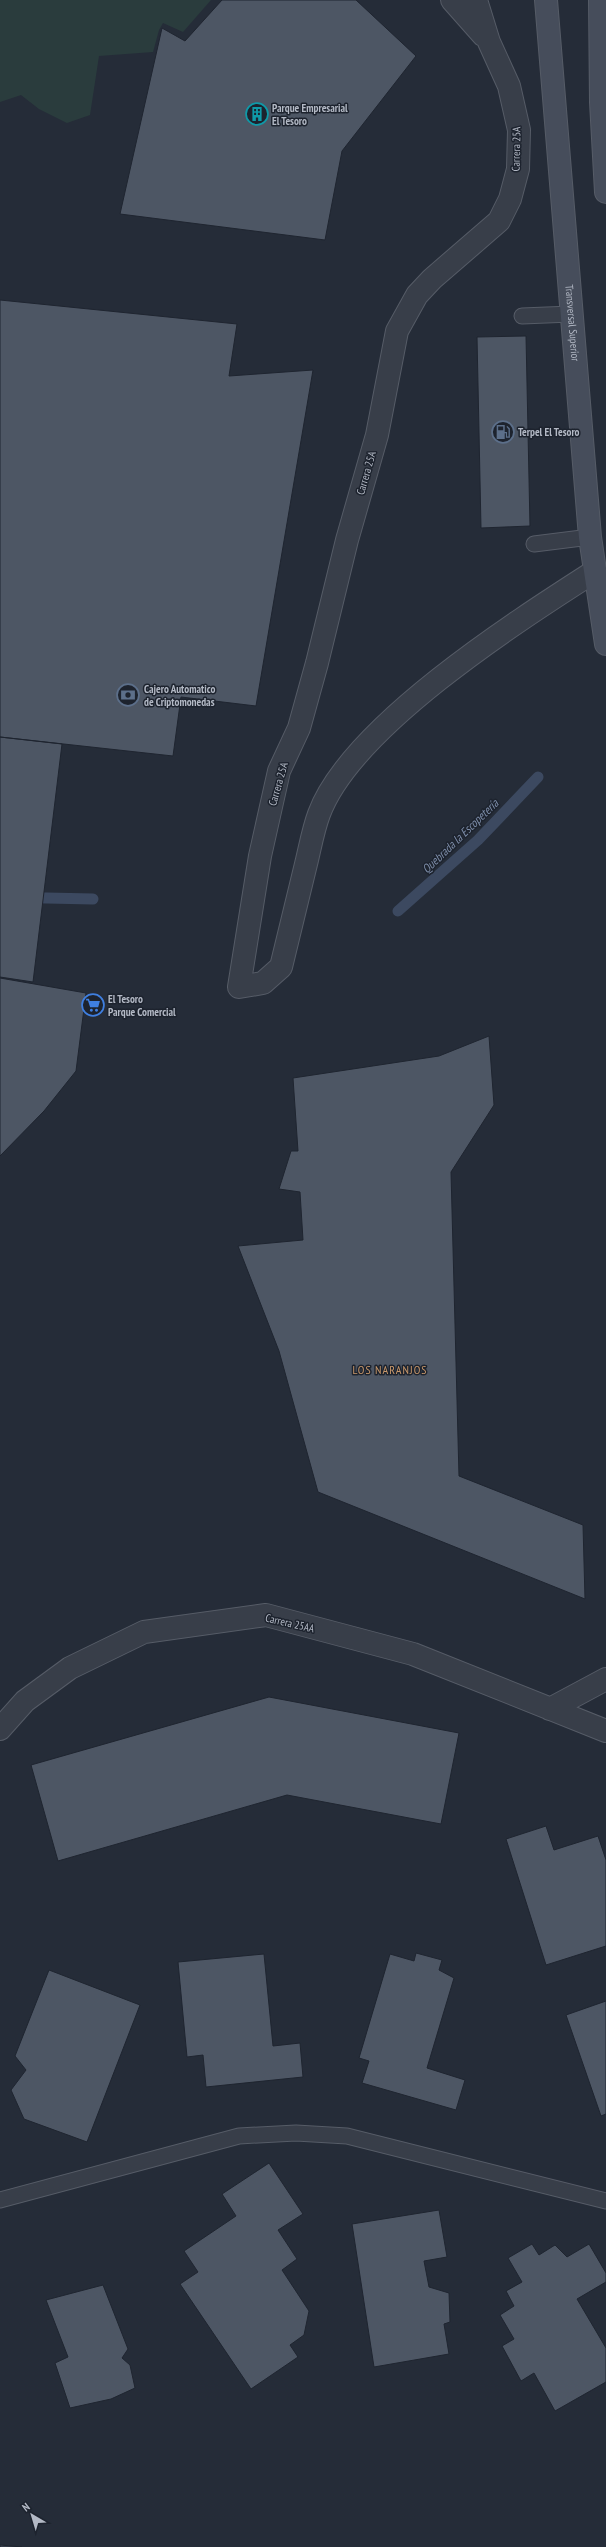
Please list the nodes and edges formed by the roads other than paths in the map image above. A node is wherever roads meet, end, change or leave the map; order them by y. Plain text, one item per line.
1 (452, 0) edge
2 (476, 0) edge
3 (546, 0) edge
4 (600, 0) edge
5 (489, 42) junction
6 (606, 192) edge
7 (570, 310) junction
8 (522, 316) dead end
9 (590, 537) junction
10 (534, 544) dead end
11 (595, 571) junction
12 (606, 644) edge
13 (606, 1679) edge
14 (550, 1709) junction
15 (0, 1729) edge
16 (606, 1731) edge
17 (0, 2200) edge
18 (606, 2201) edge

1 - 5 street, Carrera 25A
2 - 5 street, Carrera 25A
3 - 7 main road, Transversal Superior
4 - 6 main road
5 - 11 street, Carrera 25A
7 - 8 lane
7 - 9 main road, Transversal Superior
9 - 10 lane
9 - 11 main road, Transversal Superior
11 - 12 main road, Transversal Superior
13 - 14 street
14 - 15 street, Carrera 25AA
14 - 16 street, Carrera 25AA
17 - 18 lane

